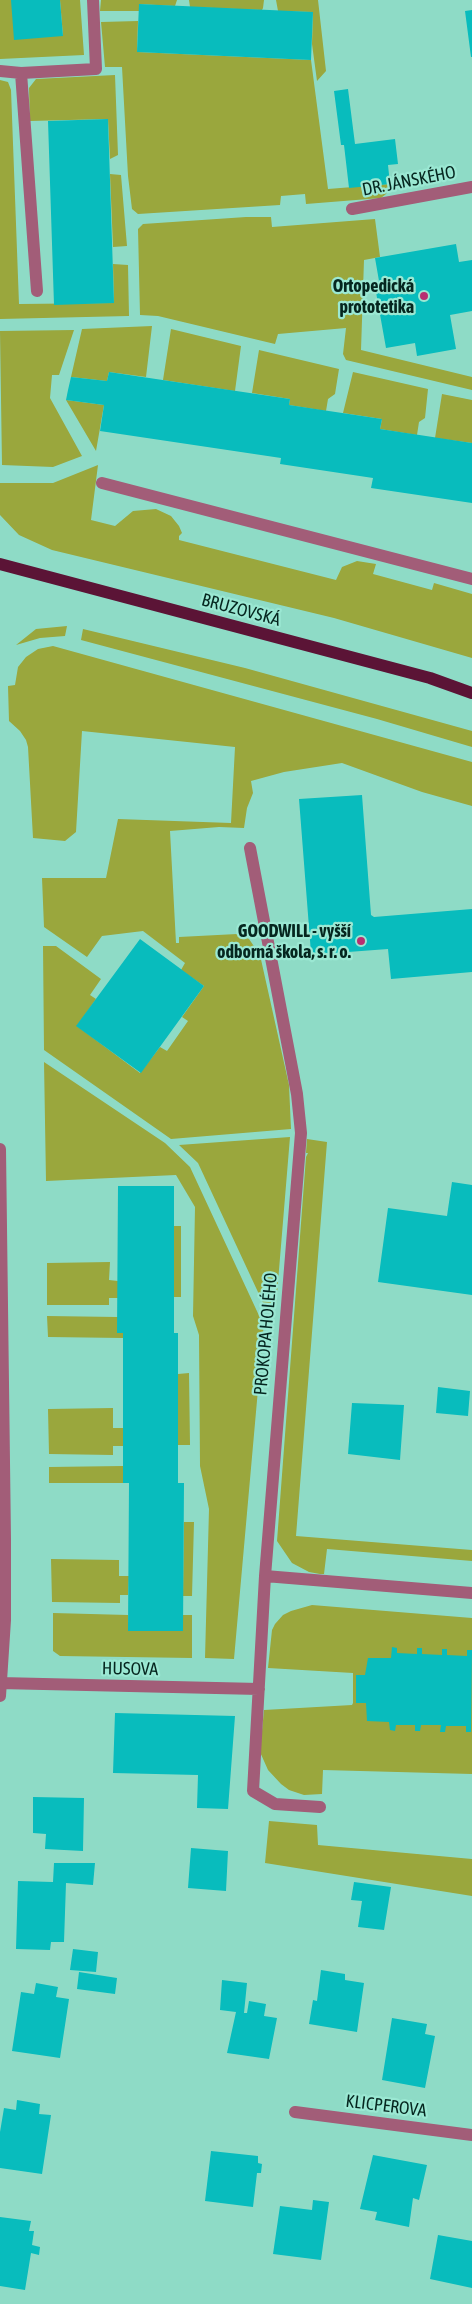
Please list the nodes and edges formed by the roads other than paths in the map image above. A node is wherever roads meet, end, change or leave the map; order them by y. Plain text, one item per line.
1 (93, 0) edge
2 (0, 70) edge
3 (21, 73) junction
4 (472, 187) edge
5 (352, 209) dead end
6 (37, 291) dead end
7 (102, 482) dead end
8 (0, 564) edge
9 (472, 579) edge
10 (472, 692) edge
11 (250, 848) dead end
12 (0, 1149) edge
13 (265, 1576) junction
14 (472, 1593) edge
15 (0, 1683) edge
16 (259, 1689) junction
17 (0, 1696) edge
18 (320, 1807) dead end
19 (295, 2112) dead end
20 (472, 2134) edge

1 - 3 street
2 - 3 street
3 - 6 street
4 - 5 street, DR. JÁNSKÉHO
7 - 9 street
8 - 10 main road, BRUZOVSKÁ
11 - 13 street, PROKOPA HOLÉHO
12 - 15 street
13 - 14 street
13 - 16 street, PROKOPA HOLÉHO
15 - 16 street, HUSOVA
15 - 17 street
16 - 18 street, PROKOPA HOLÉHO
19 - 20 street, KLICPEROVA

